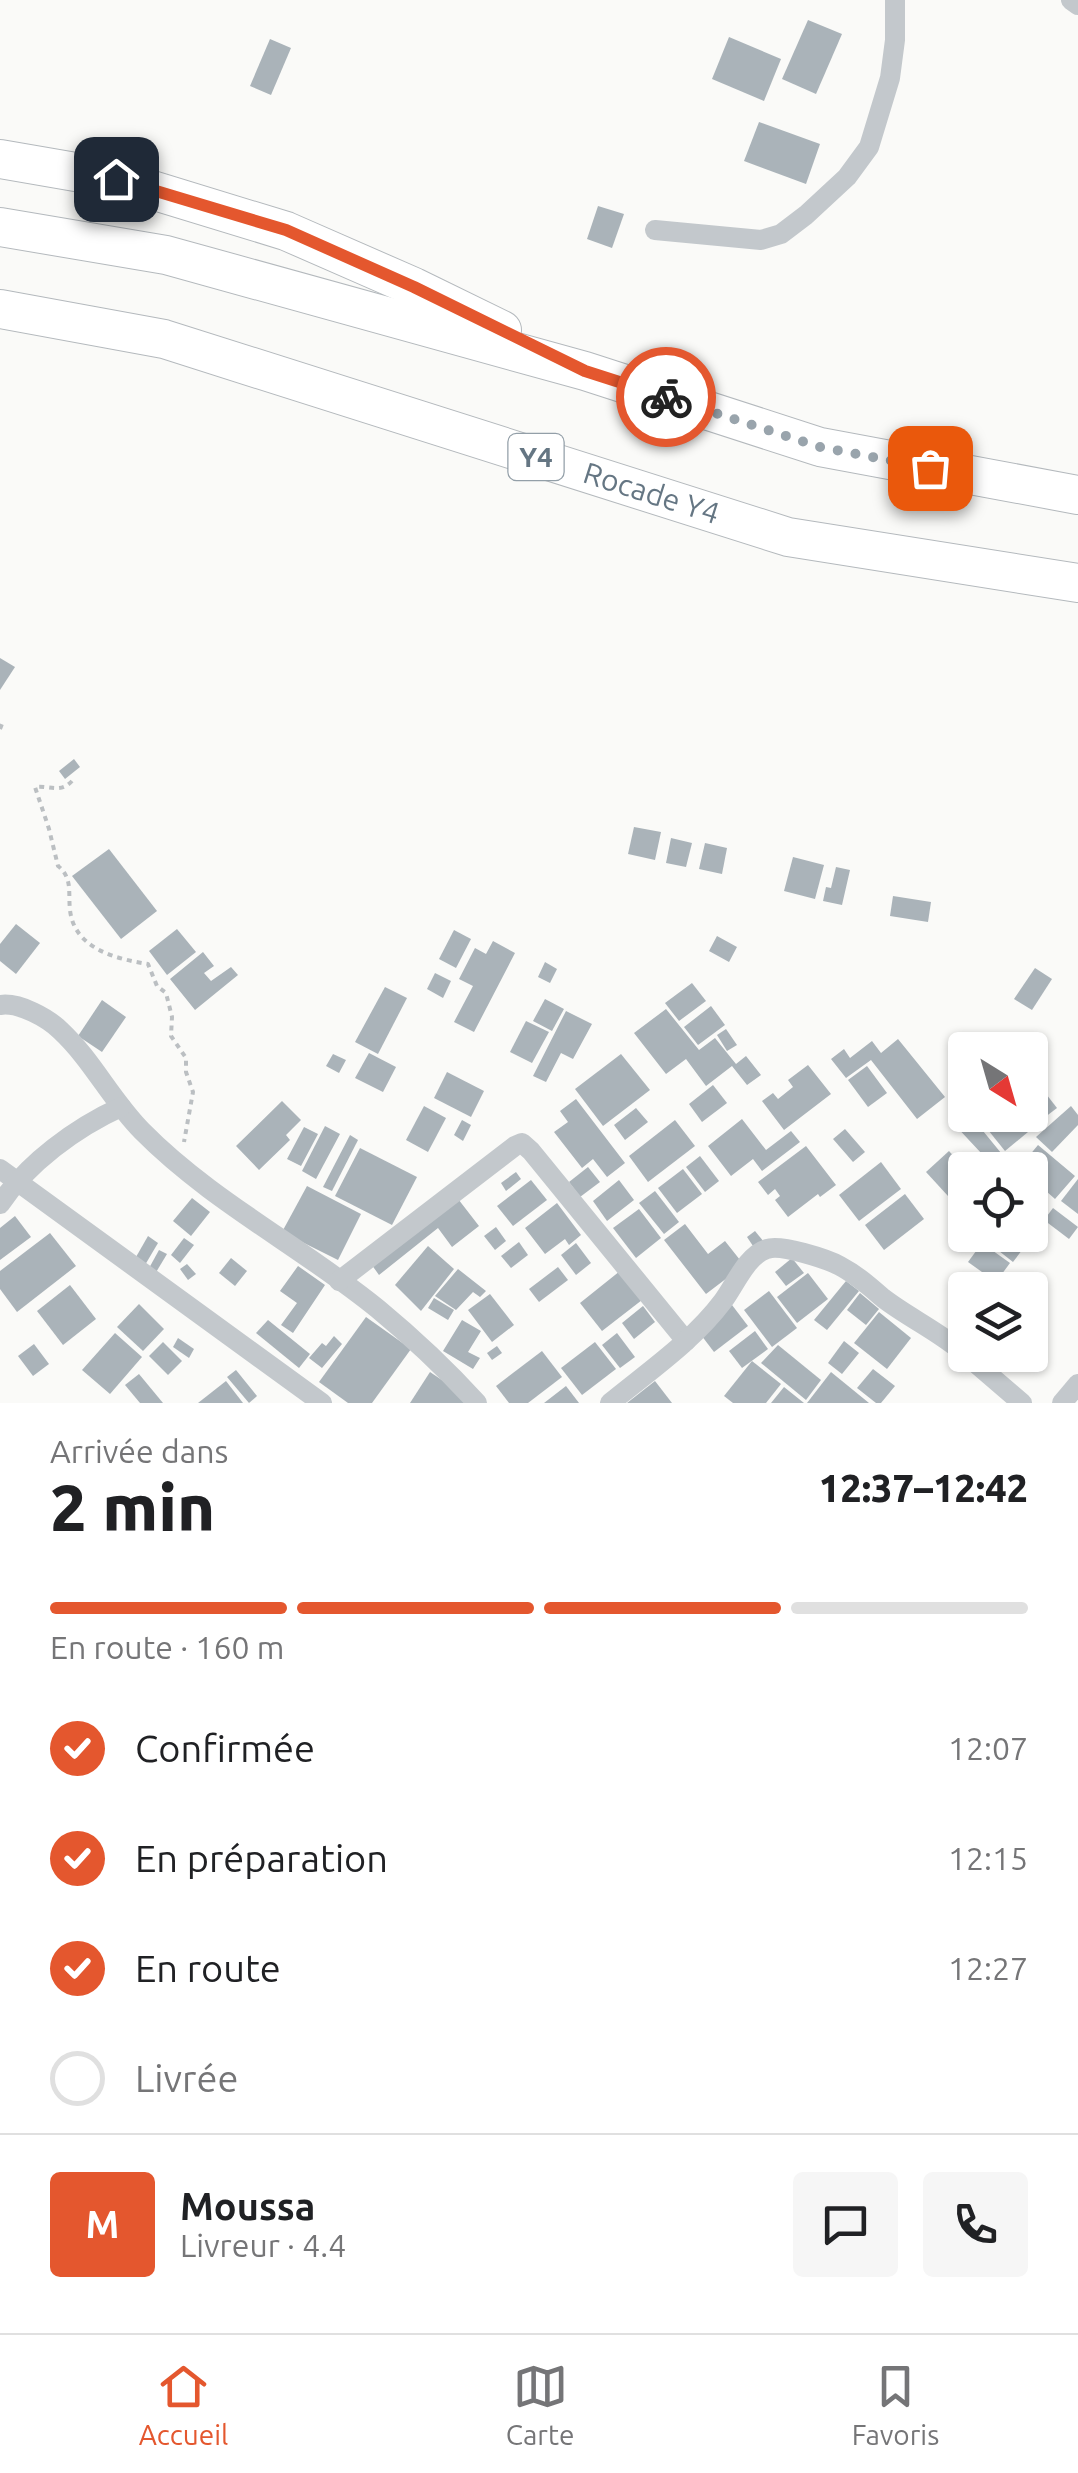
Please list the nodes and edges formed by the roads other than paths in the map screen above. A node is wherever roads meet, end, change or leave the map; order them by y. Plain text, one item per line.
1 (895, 0) edge
2 (1071, 0) edge
3 (1078, 5) edge
4 (0, 158) edge
5 (0, 226) edge
6 (655, 230) dead end
7 (0, 309) edge
8 (585, 371) junction
9 (1078, 495) edge
10 (1078, 583) edge
11 (0, 1005) edge
12 (121, 1107) junction
13 (8, 1176) edge
14 (0, 1204) edge
15 (340, 1281) junction
16 (948, 1340) edge
17 (686, 1341) junction
18 (986, 1372) edge
19 (1078, 1384) edge
20 (322, 1403) edge
21 (477, 1403) edge
22 (610, 1403) edge
23 (1022, 1403) edge
24 (1062, 1403) edge

1 - 6 street
2 - 3 street
4 - 8 highway
5 - 8 highway
7 - 10 highway, Rocade Y4 / Y4
8 - 9 highway
11 - 12 street
12 - 13 street
12 - 15 street
13 - 14 street
13 - 20 street
15 - 17 street
15 - 21 street
16 - 17 street
17 - 22 street
18 - 23 street
19 - 24 street

